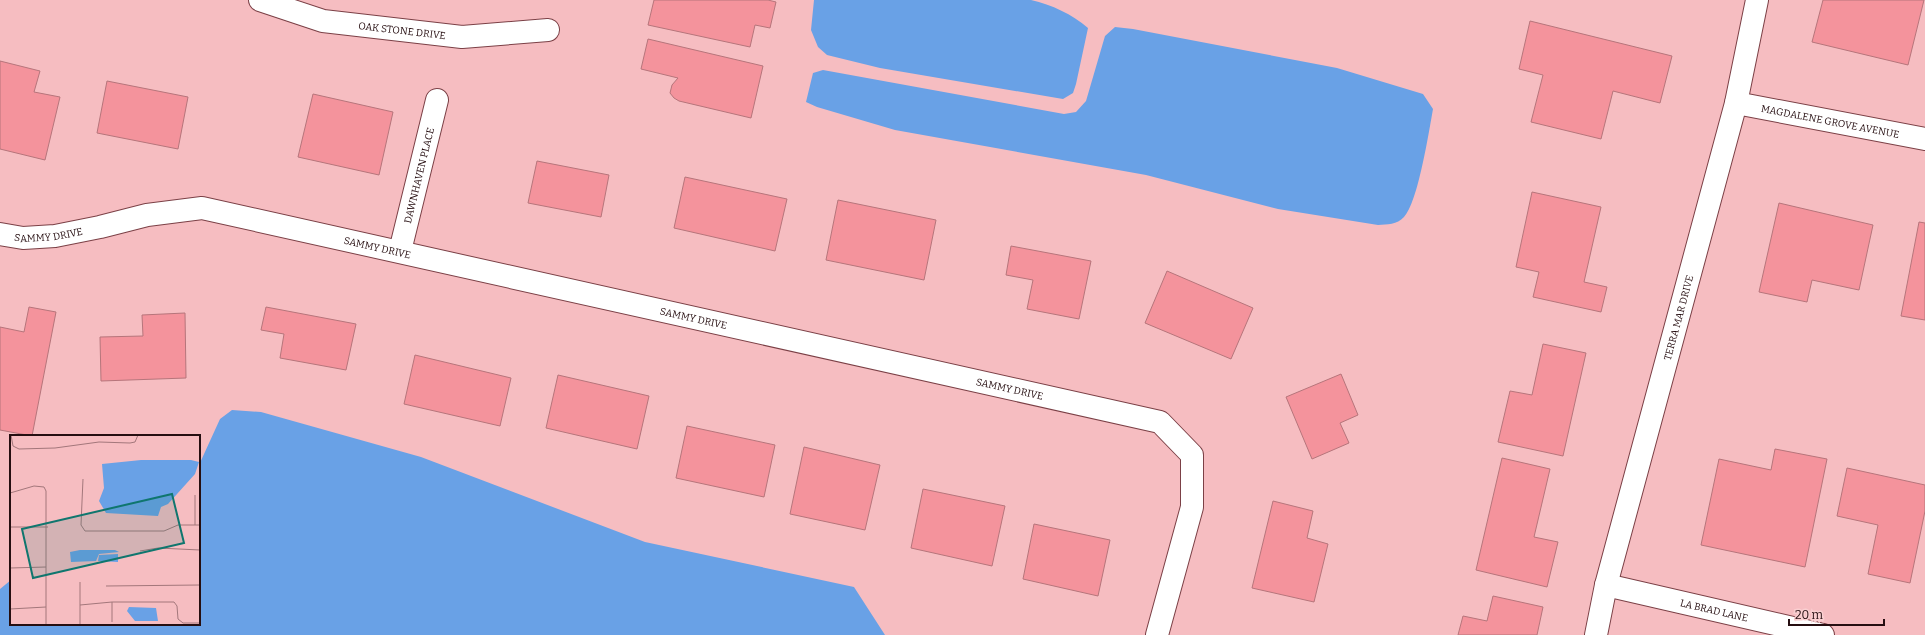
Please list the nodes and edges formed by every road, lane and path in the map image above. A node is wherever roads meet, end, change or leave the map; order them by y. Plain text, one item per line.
1 (260, 0) edge
2 (1757, 0) edge
3 (548, 30) dead end
4 (437, 100) dead end
5 (1736, 103) junction
6 (1925, 139) edge
7 (0, 234) edge
8 (400, 251) junction
9 (1606, 585) junction
10 (1157, 635) edge
11 (1596, 635) edge
12 (1823, 635) edge

1 - 3 street, OAK STONE DRIVE
2 - 5 street, TERRA MAR DRIVE
4 - 8 street, DAWNHAVEN PLACE
5 - 6 street, MAGDALENE GROVE AVENUE
5 - 9 street, TERRA MAR DRIVE
7 - 8 street, SAMMY DRIVE
8 - 10 street, SAMMY DRIVE
9 - 11 street, TERRA MAR DRIVE
9 - 12 street, LA BRAD LANE

